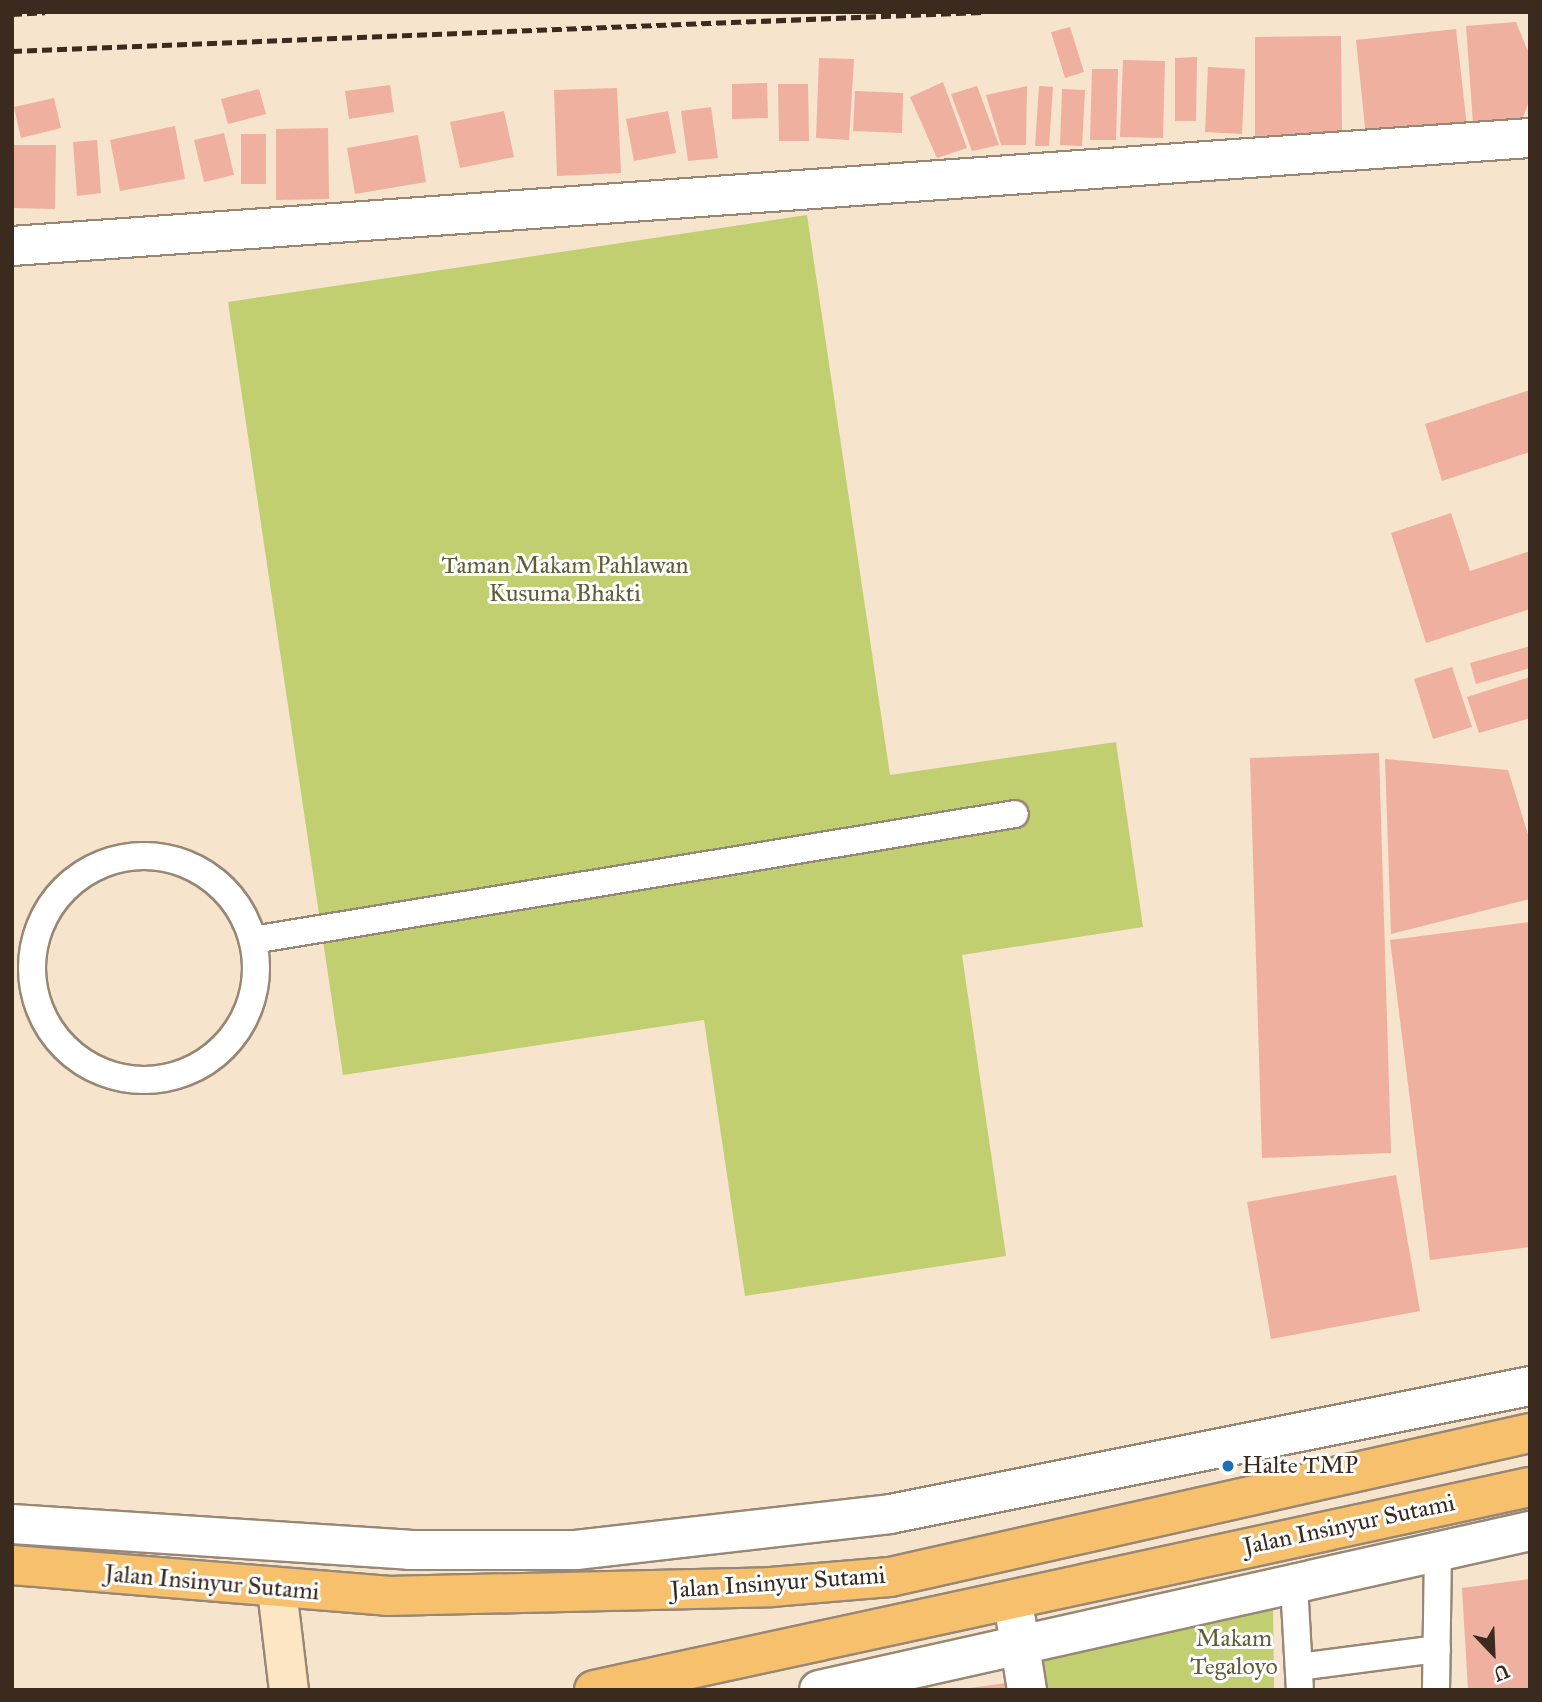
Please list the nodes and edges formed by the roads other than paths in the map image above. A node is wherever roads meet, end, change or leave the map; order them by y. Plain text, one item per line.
1 (1530, 138) edge
2 (12, 246) edge
3 (1015, 814) dead end
4 (253, 940) junction
5 (22, 988) edge
6 (1530, 1386) edge
7 (1530, 1433) edge
8 (1530, 1487) edge
9 (12, 1524) edge
10 (1530, 1531) edge
11 (1438, 1552) junction
12 (12, 1564) edge
13 (1294, 1584) junction
14 (277, 1590) junction
15 (1012, 1597) junction
16 (1021, 1646) junction
17 (1437, 1649) junction
18 (1300, 1678) edge
19 (289, 1690) edge
20 (594, 1690) edge
21 (819, 1690) edge
22 (1027, 1690) edge
23 (1436, 1690) edge

1 - 2 street
3 - 4 lane
4 - 5 lane
4 - 5 lane
6 - 9 street
7 - 14 highway, Jalan Insinyur Sutami
8 - 15 highway, Jalan Insinyur Sutami
10 - 11 street
11 - 13 street
11 - 17 lane
12 - 14 highway, Jalan Insinyur Sutami
13 - 16 street
13 - 18 lane
14 - 19 main road
15 - 16 street
15 - 20 highway, Jalan Insinyur Sutami
16 - 21 street
16 - 22 street
17 - 18 lane
17 - 23 lane

